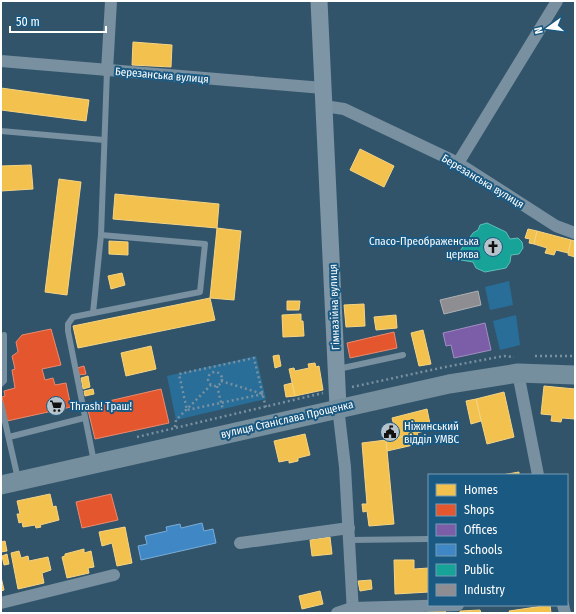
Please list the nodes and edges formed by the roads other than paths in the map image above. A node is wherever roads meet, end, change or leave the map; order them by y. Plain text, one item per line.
1 (111, 1) edge
2 (319, 1) edge
3 (557, 1) edge
4 (1, 61) edge
5 (107, 70) junction
6 (323, 88) junction
7 (324, 106) junction
8 (1, 131) edge
9 (104, 140) junction
10 (458, 163) junction
11 (575, 233) edge
12 (101, 235) junction
13 (93, 313) junction
14 (4, 335) dead end
15 (403, 355) dead end
16 (336, 370) junction
17 (518, 373) junction
18 (575, 375) edge
19 (1, 384) edge
20 (338, 399) junction
21 (1, 404) edge
22 (84, 418) junction
23 (8, 437) junction
24 (94, 462) junction
25 (538, 474) edge
26 (10, 483) edge
27 (349, 534) junction
28 (428, 539) edge
29 (240, 543) dead end
30 (114, 575) dead end
31 (1, 603) edge
32 (437, 606) edge
33 (352, 610) edge
34 (337, 613) edge

1 - 5 street
2 - 6 street, Гімназійна вулиця
3 - 10 street
4 - 5 street, Березанська вулиця
5 - 6 street, Березанська вулиця
5 - 9 lane
6 - 7 street, Гімназійна вулиця
7 - 10 street, Березанська вулиця
7 - 16 street, Гімназійна вулиця
8 - 9 lane
9 - 12 lane
10 - 11 street, Березанська вулиця
12 - 13 lane
12 - 13 lane
13 - 22 lane
14 - 19 lane
15 - 16 lane
16 - 20 street, Гімназійна вулиця
17 - 18 main road, вулиця Станіслава Прощенка
17 - 20 main road, вулиця Станіслава Прощенка
17 - 25 street
20 - 24 main road, вулиця Станіслава Прощенка
20 - 27 street, Гімназійна вулиця
21 - 23 lane
22 - 23 lane
22 - 24 lane
23 - 26 lane
24 - 26 main road, вулиця Станіслава Прощенка
27 - 28 lane
27 - 29 street
27 - 33 street, Гімназійна вулиця
30 - 31 street
32 - 33 street
33 - 34 street

